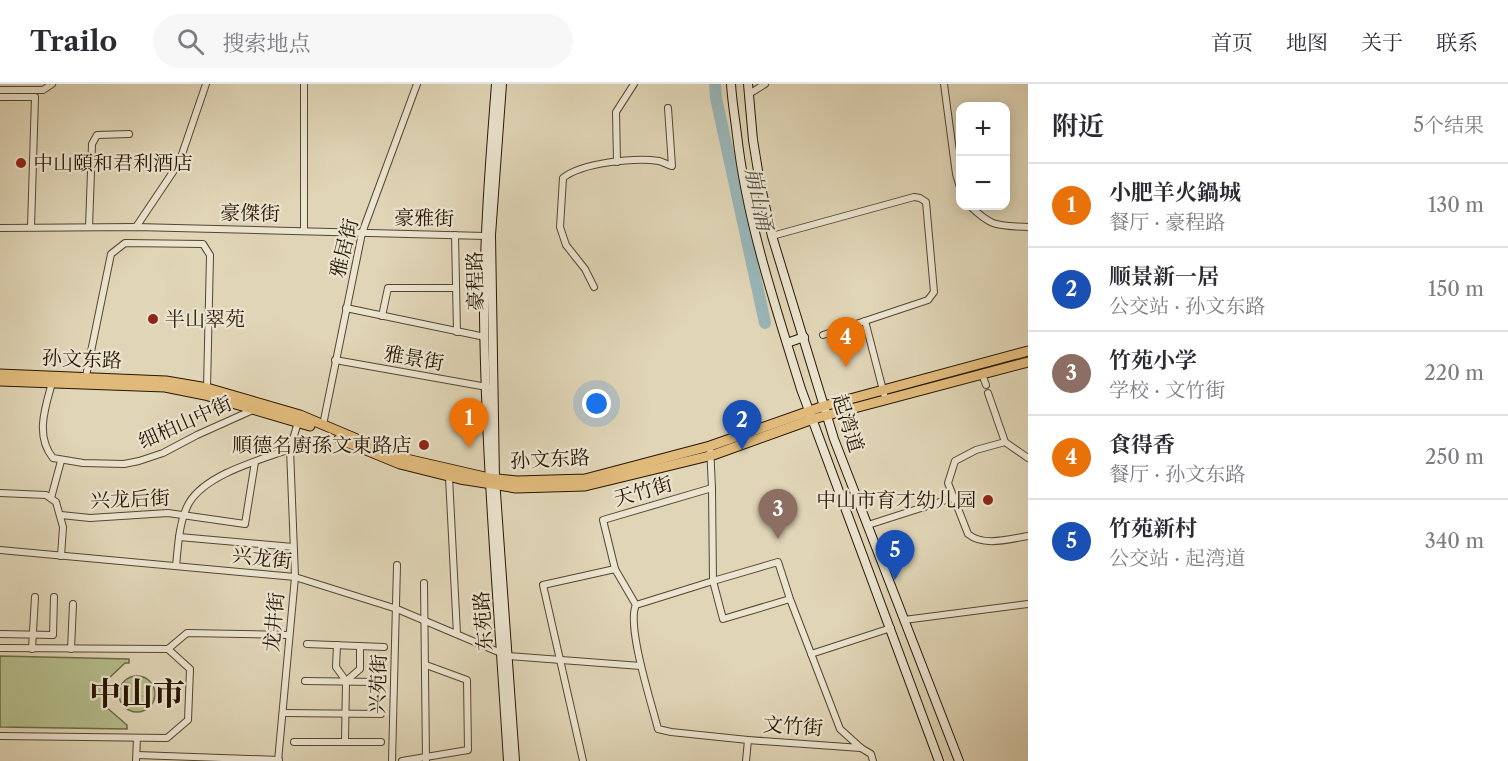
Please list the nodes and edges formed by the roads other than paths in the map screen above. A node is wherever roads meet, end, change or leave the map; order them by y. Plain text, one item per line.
1 (52, 84) edge
2 (206, 84) edge
3 (304, 84) edge
4 (417, 84) edge
5 (496, 84) edge
6 (502, 84) edge
7 (634, 84) edge
8 (731, 84) edge
9 (765, 84) edge
10 (944, 84) edge
11 (748, 89) edge
12 (0, 90) edge
13 (0, 97) edge
14 (668, 108) dead end
15 (129, 134) dead end
16 (617, 162) junction
17 (956, 174) edge
18 (974, 210) edge
19 (31, 227) junction
20 (89, 227) junction
21 (136, 227) junction
22 (1028, 227) edge
23 (0, 228) edge
24 (304, 231) junction
25 (362, 233) junction
26 (455, 235) junction
27 (485, 236) junction
28 (772, 236) junction
29 (594, 287) dead end
30 (456, 288) junction
31 (346, 308) junction
32 (381, 316) junction
33 (865, 321) junction
34 (457, 332) junction
35 (823, 335) dead end
36 (485, 337) junction
37 (804, 338) junction
38 (787, 343) junction
39 (1028, 351) edge
40 (335, 360) junction
41 (1028, 362) edge
42 (0, 374) edge
43 (982, 374) junction
44 (86, 376) junction
45 (0, 381) edge
46 (52, 383) junction
47 (487, 387) junction
48 (207, 388) junction
49 (883, 390) junction
50 (886, 400) junction
51 (265, 404) junction
52 (824, 406) junction
53 (255, 410) junction
54 (811, 415) junction
55 (827, 416) junction
56 (299, 419) junction
57 (323, 425) junction
58 (1005, 442) junction
59 (290, 449) junction
60 (710, 451) junction
61 (1028, 458) edge
62 (61, 461) junction
63 (255, 462) junction
64 (449, 477) junction
65 (492, 481) junction
66 (852, 485) junction
67 (712, 488) junction
68 (839, 490) junction
69 (0, 493) edge
70 (51, 498) junction
71 (952, 498) junction
72 (61, 515) junction
73 (184, 515) junction
74 (868, 525) junction
75 (1028, 536) edge
76 (179, 537) junction
77 (294, 548) junction
78 (0, 550) edge
79 (61, 556) junction
80 (397, 565) dead end
81 (176, 566) junction
82 (615, 569) junction
83 (295, 577) junction
84 (713, 581) junction
85 (424, 583) dead end
86 (35, 597) dead end
87 (54, 597) dead end
88 (790, 599) junction
89 (73, 604) dead end
90 (636, 604) junction
91 (1028, 604) edge
92 (397, 609) junction
93 (904, 620) junction
94 (425, 621) junction
95 (891, 628) junction
96 (0, 634) edge
97 (457, 634) junction
98 (33, 635) junction
99 (290, 635) junction
100 (307, 644) dead end
101 (337, 645) junction
102 (360, 646) junction
103 (384, 646) dead end
104 (0, 648) edge
105 (32, 649) junction
106 (71, 649) junction
107 (168, 649) junction
108 (811, 654) junction
109 (505, 655) junction
110 (560, 660) junction
111 (426, 665) junction
112 (641, 666) junction
113 (305, 681) dead end
114 (346, 681) junction
115 (376, 682) dead end
116 (283, 713) junction
117 (345, 714) junction
118 (381, 714) dead end
119 (0, 736) edge
120 (137, 738) junction
121 (748, 740) junction
122 (294, 742) dead end
123 (345, 742) junction
124 (381, 742) dead end
125 (861, 747) junction
126 (136, 758) edge
127 (426, 759) edge
128 (279, 760) edge
129 (392, 761) edge
130 (402, 761) edge
131 (508, 761) edge
132 (515, 761) edge
133 (583, 761) edge
134 (746, 761) edge
135 (873, 761) edge
136 (939, 761) edge
137 (959, 761) edge

1 - 12 street
2 - 21 street
3 - 24 street
4 - 25 street, 雅居街
5 - 27 main road, 豪程路
6 - 65 main road, 豪程路
7 - 16 street
8 - 38 main road, 起湾道
9 - 11 street
10 - 17 street
11 - 28 main road, 起湾道
13 - 19 street
14 - 16 street
15 - 20 street
16 - 29 street
18 - 22 street
19 - 20 street, 豪傑街
19 - 23 street, 豪傑街
20 - 21 street, 豪傑街
21 - 24 street, 豪傑街
24 - 25 street, 豪傑街
25 - 26 street, 豪雅街
25 - 31 street, 雅居街
26 - 27 street, 豪雅街
26 - 30 street
27 - 36 main road, 豪程路
28 - 33 street
28 - 37 main road, 起湾道
30 - 32 street
30 - 34 street
31 - 32 street, 雅景街
31 - 40 street, 雅居街
32 - 34 street, 雅景街
33 - 35 street
33 - 49 street
34 - 36 street, 雅景街
36 - 47 main road, 豪程路
37 - 38 main road
37 - 52 main road, 起湾道
38 - 54 main road, 起湾道
39 - 49 main road, 孙文东路
40 - 47 street, 雅景街
40 - 57 street, 雅居街
41 - 43 main road, 孙文东路
42 - 44 main road, 孙文东路
43 - 50 main road, 孙文东路
43 - 58 street
44 - 48 main road, 孙文东路
44 - 48 street
45 - 46 main road, 孙文东路
46 - 53 main road, 孙文东路
46 - 62 street
47 - 65 main road, 豪程路
48 - 51 main road, 孙文东路
49 - 50 street
49 - 52 main road, 孙文东路
50 - 55 main road, 孙文东路
51 - 53 street, 细柏山中街
51 - 56 main road, 孙文东路
52 - 54 main road, 孙文东路
52 - 55 main road, 起湾道
53 - 56 main road, 孙文东路
53 - 62 street, 细柏山中街
54 - 55 main road, 孙文东路
54 - 60 main road, 孙文东路
54 - 68 main road, 起湾道
55 - 66 main road, 起湾道
56 - 57 main road, 孙文东路
56 - 59 street, 龙井街
56 - 64 main road, 孙文东路
57 - 65 main road, 孙文东路
58 - 61 street
58 - 71 street
59 - 63 street
59 - 77 street, 龙井街
60 - 65 main road, 孙文东路
60 - 67 street
62 - 70 street
63 - 73 street
63 - 73 street, 兴龙后街
64 - 65 main road, 孙文东路
64 - 97 street
65 - 109 main road, 东苑路
66 - 68 main road
66 - 74 main road, 起湾道
67 - 82 street, 天竹街
67 - 84 street
68 - 95 main road, 起湾道
69 - 70 street
70 - 72 street
71 - 74 street
71 - 75 street
72 - 73 street, 兴龙后街
72 - 79 street
73 - 76 street
74 - 93 main road, 起湾道
76 - 77 street
76 - 81 street
77 - 83 street, 龙井街
78 - 79 street, 兴龙街
79 - 81 street, 兴龙街
80 - 92 street, 兴苑街
81 - 83 street, 兴龙街
82 - 90 street
82 - 110 street
83 - 92 street, 兴龙街
83 - 99 street, 龙井街
84 - 88 street, 文竹街
84 - 88 street
84 - 90 street, 文竹街
85 - 94 street
86 - 98 street
87 - 98 street
88 - 108 street, 文竹街
89 - 106 street
90 - 112 street, 文竹街
91 - 93 street
92 - 94 street, 兴龙街
92 - 129 street, 兴苑街
93 - 137 main road, 起湾道
94 - 97 street, 兴龙街
94 - 111 street
95 - 108 street
95 - 136 main road, 起湾道
96 - 98 street
97 - 109 street, 兴龙街
98 - 105 street
99 - 107 street
99 - 116 street, 龙井街
100 - 101 street
101 - 102 street
101 - 114 street
102 - 103 street
102 - 114 street
104 - 105 street
105 - 106 street
106 - 107 street
107 - 120 street
108 - 125 street, 文竹街
109 - 110 street
109 - 131 main road, 东苑路
109 - 132 main road, 东苑路
110 - 112 street
110 - 133 street
111 - 127 street
111 - 127 street
112 - 121 street, 文竹街
113 - 114 street
114 - 115 street
114 - 117 street
116 - 117 street
116 - 128 street, 龙井街
117 - 118 street
117 - 123 street
119 - 120 street
120 - 126 street
121 - 125 street, 文竹街
121 - 134 street
122 - 123 street
123 - 124 street
125 - 135 street
126 - 128 street
127 - 130 street

